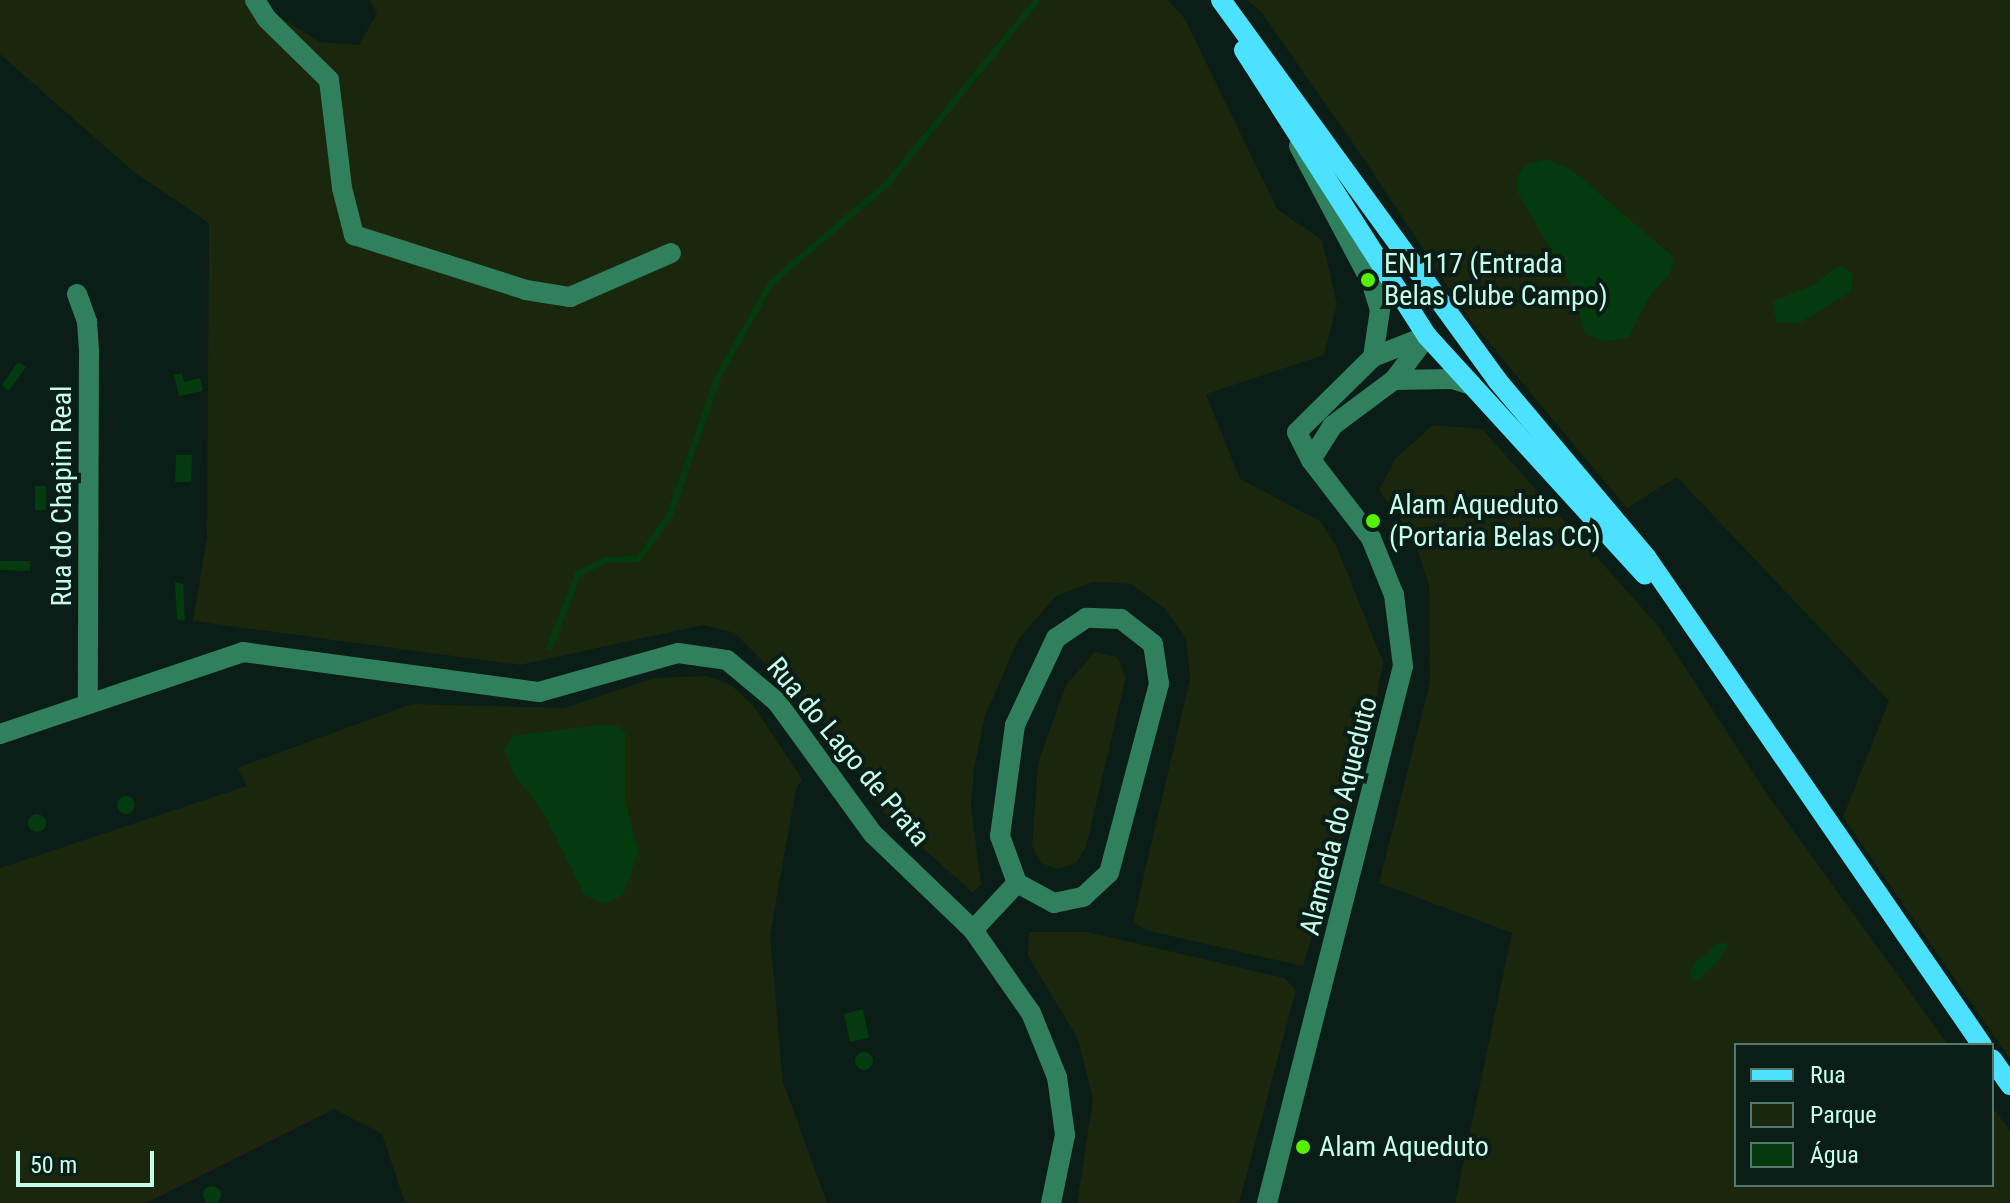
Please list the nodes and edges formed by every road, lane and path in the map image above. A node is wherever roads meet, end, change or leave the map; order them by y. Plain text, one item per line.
1 (255, 0) edge
2 (1211, 0) edge
3 (1221, 0) edge
4 (1296, 134) junction
5 (671, 253) dead end
6 (1425, 285) junction
7 (77, 294) dead end
8 (1427, 336) junction
9 (1373, 357) junction
10 (1394, 380) junction
11 (1472, 385) junction
12 (1541, 437) junction
13 (1311, 460) junction
14 (1679, 610) junction
15 (88, 701) junction
16 (0, 734) edge
17 (1017, 883) junction
18 (973, 930) junction
19 (1981, 1043) edge
20 (1994, 1062) edge
21 (2010, 1085) edge
22 (1051, 1203) edge
23 (1267, 1203) edge

1 - 5 street
2 - 4 main road
3 - 6 main road
4 - 8 main road
4 - 9 street
6 - 8 main road
6 - 12 main road
7 - 15 street, Rua do Chapim Real
8 - 9 street, Alameda do Aqueduto
8 - 10 street
8 - 11 main road
8 - 12 main road
9 - 13 street, Alameda do Aqueduto
10 - 11 street
10 - 13 street
11 - 14 main road
12 - 14 main road
13 - 23 street, Alameda do Aqueduto
14 - 19 main road
15 - 16 street, Rua do Lago de Prata
15 - 18 street, Rua do Lago de Prata
17 - 17 street
17 - 18 street
18 - 22 street, Rua do Lago de Prata
20 - 21 main road

